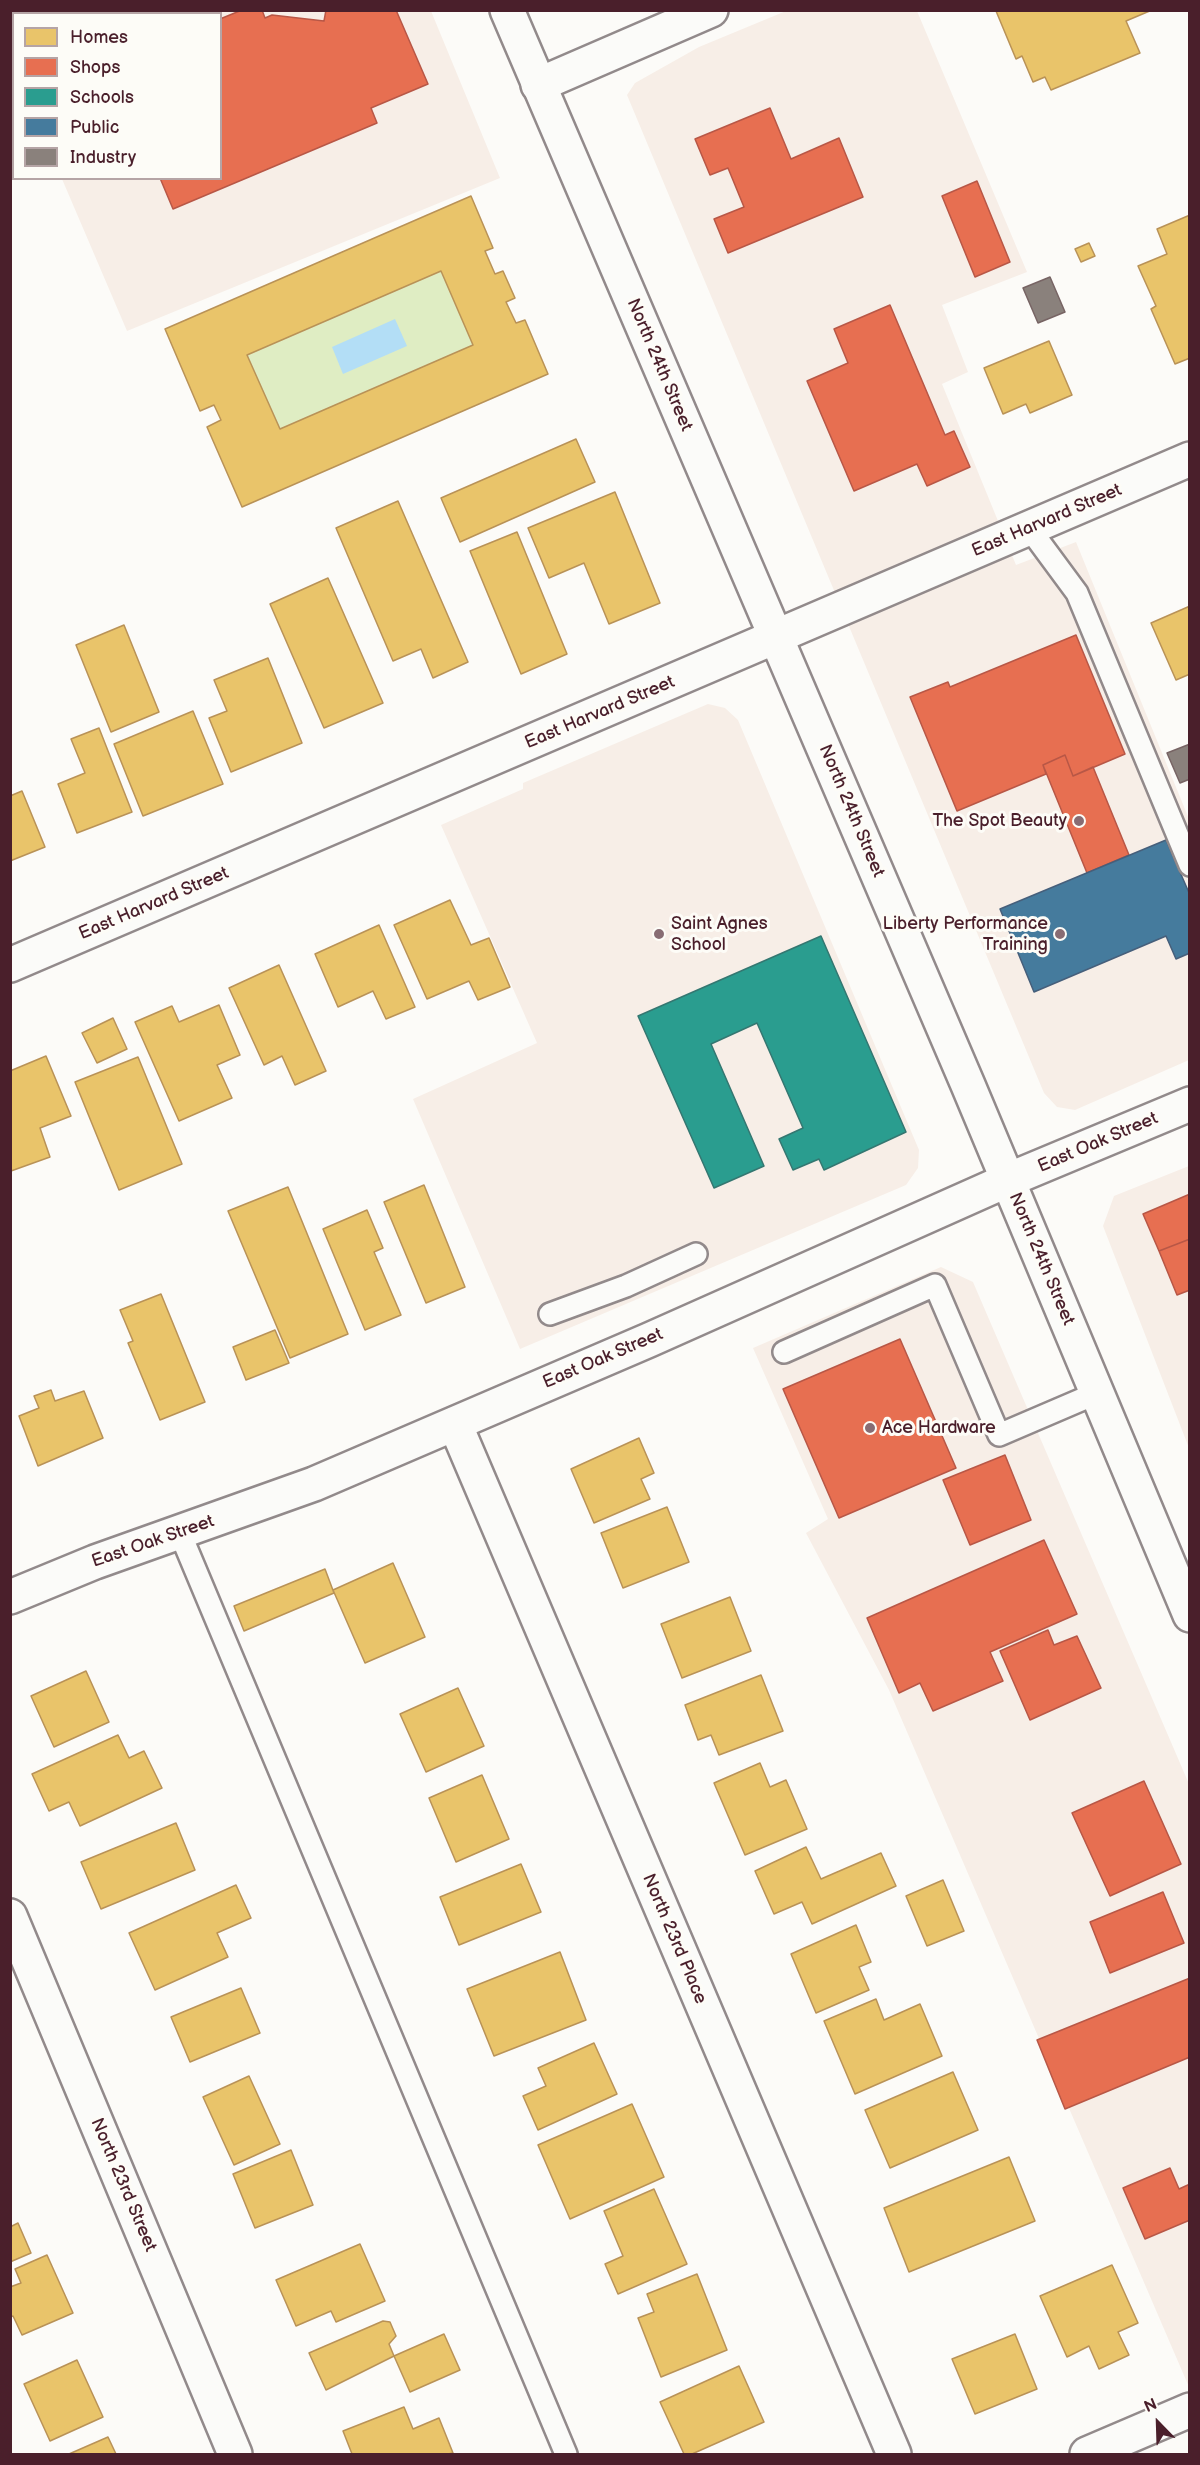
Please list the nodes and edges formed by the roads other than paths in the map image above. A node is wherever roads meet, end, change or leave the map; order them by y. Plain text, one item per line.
1 (507, 10) edge
2 (711, 10) edge
3 (538, 85) junction
4 (1190, 459) edge
5 (1029, 528) junction
6 (777, 638) junction
7 (1190, 865) edge
8 (10, 965) edge
9 (1190, 1104) edge
10 (1008, 1180) junction
11 (696, 1254) dead end
12 (550, 1314) dead end
13 (784, 1352) dead end
14 (1097, 1393) junction
15 (454, 1424) junction
16 (180, 1533) junction
17 (10, 1597) edge
18 (1190, 1615) edge
19 (10, 1916) edge
20 (1190, 2410) edge
21 (235, 2454) edge
22 (567, 2454) edge
23 (894, 2454) edge
24 (1087, 2454) edge

1 - 3 street, North 24th Street
2 - 3 street
3 - 6 street, North 24th Street
4 - 5 street, East Harvard Street
5 - 6 street, East Harvard Street
5 - 7 lane
6 - 8 street, East Harvard Street
6 - 10 street, North 24th Street
9 - 10 street, East Oak Street
10 - 14 street, North 24th Street
10 - 15 street, East Oak Street
11 - 12 lane
13 - 14 lane
14 - 18 street, North 24th Street
15 - 16 street, East Oak Street
15 - 23 street, North 23rd Place
16 - 17 street, East Oak Street
16 - 22 lane
19 - 21 street, North 23rd Street
20 - 24 street

